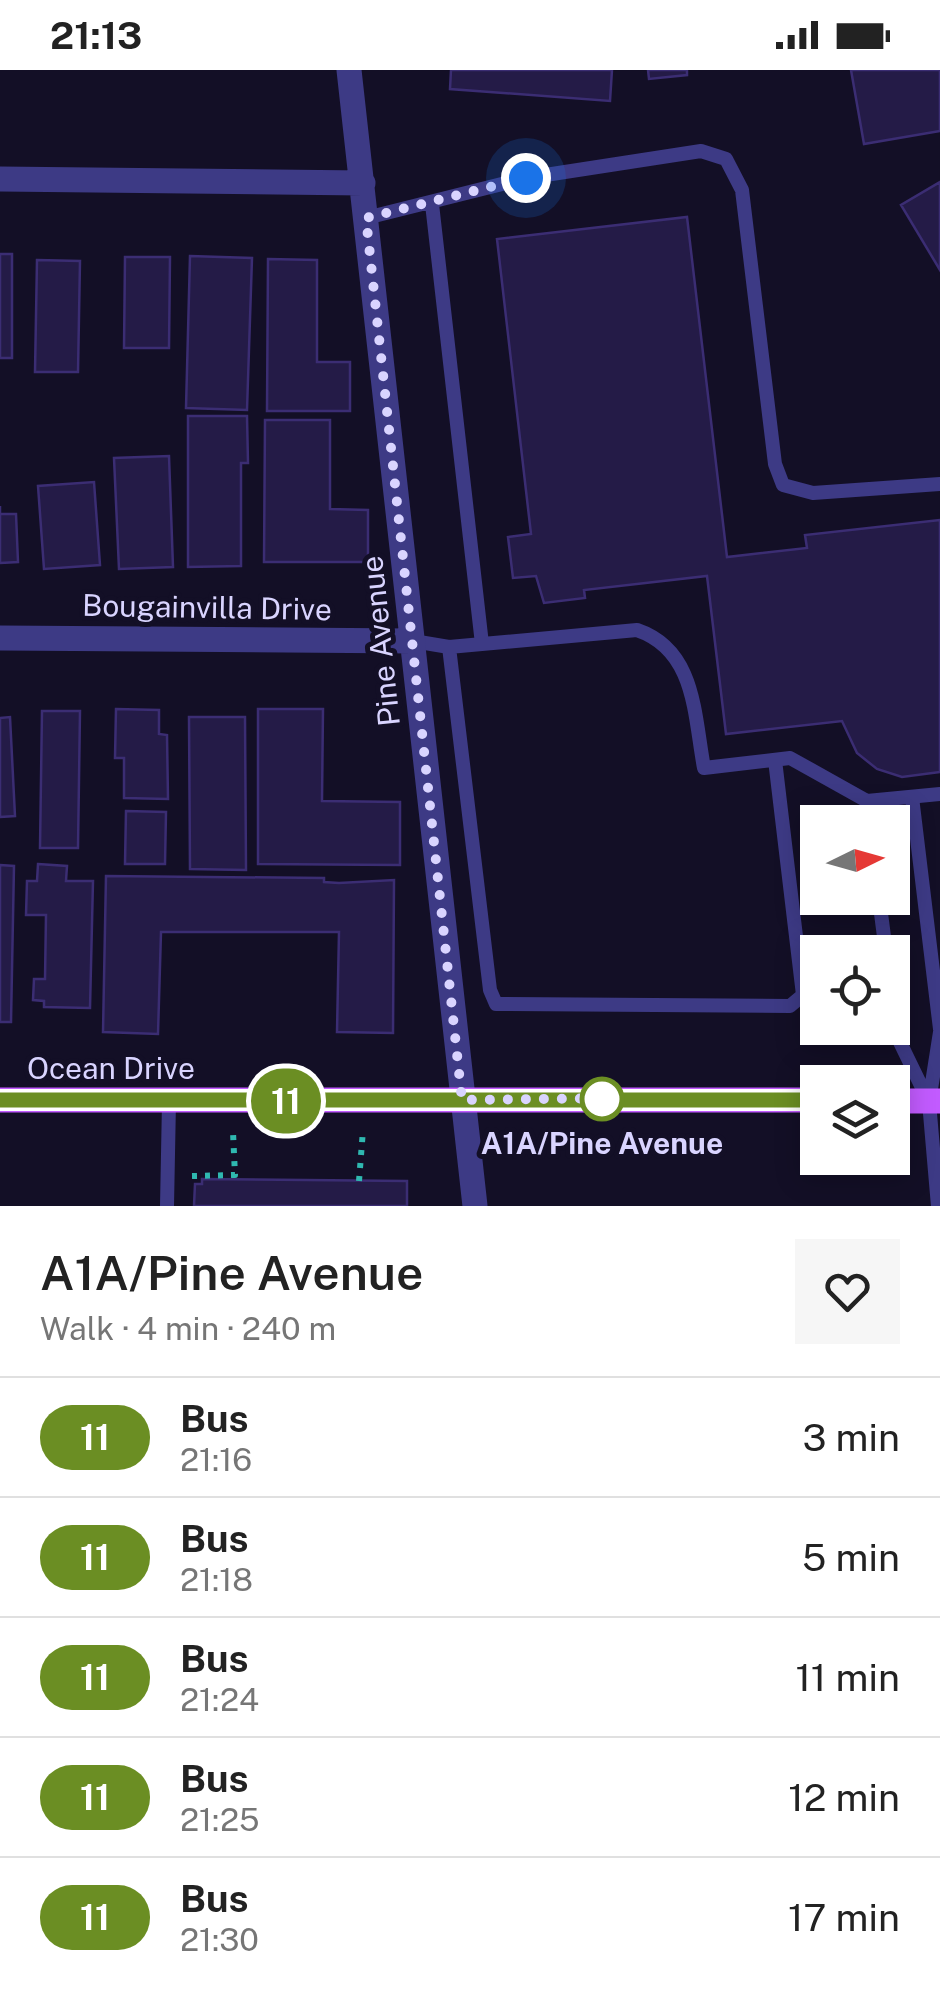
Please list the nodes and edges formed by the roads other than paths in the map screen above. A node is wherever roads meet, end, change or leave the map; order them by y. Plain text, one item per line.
1 (349, 70) edge
2 (0, 178) edge
3 (364, 183) junction
4 (432, 204) junction
5 (366, 218) junction
6 (940, 484) edge
7 (0, 638) edge
8 (413, 642) junction
9 (482, 644) junction
10 (449, 648) junction
11 (775, 760) junction
12 (940, 794) edge
13 (912, 796) junction
14 (867, 800) junction
15 (868, 805) edge
16 (940, 1031) edge
17 (902, 1045) edge
18 (0, 1100) edge
19 (462, 1100) junction
20 (800, 1100) edge
21 (934, 1101) edge
22 (170, 1102) junction
23 (167, 1206) edge
24 (474, 1206) edge
25 (938, 1206) edge

1 - 3 street, Pine Avenue
2 - 3 street
3 - 5 street, Pine Avenue
4 - 5 lane
4 - 6 lane
4 - 9 lane
5 - 8 street, Pine Avenue
7 - 8 street, Bougainvilla Drive
8 - 10 lane
8 - 19 street, Pine Avenue
9 - 10 lane
9 - 11 lane
10 - 11 lane
11 - 14 lane
12 - 13 lane
13 - 14 lane
13 - 16 lane
14 - 15 lane
16 - 21 lane
17 - 21 lane
18 - 22 main road, Ocean Drive
19 - 20 main road, Ocean Drive
19 - 22 main road, Ocean Drive
19 - 24 street, Pine Avenue
21 - 25 lane
22 - 23 lane

